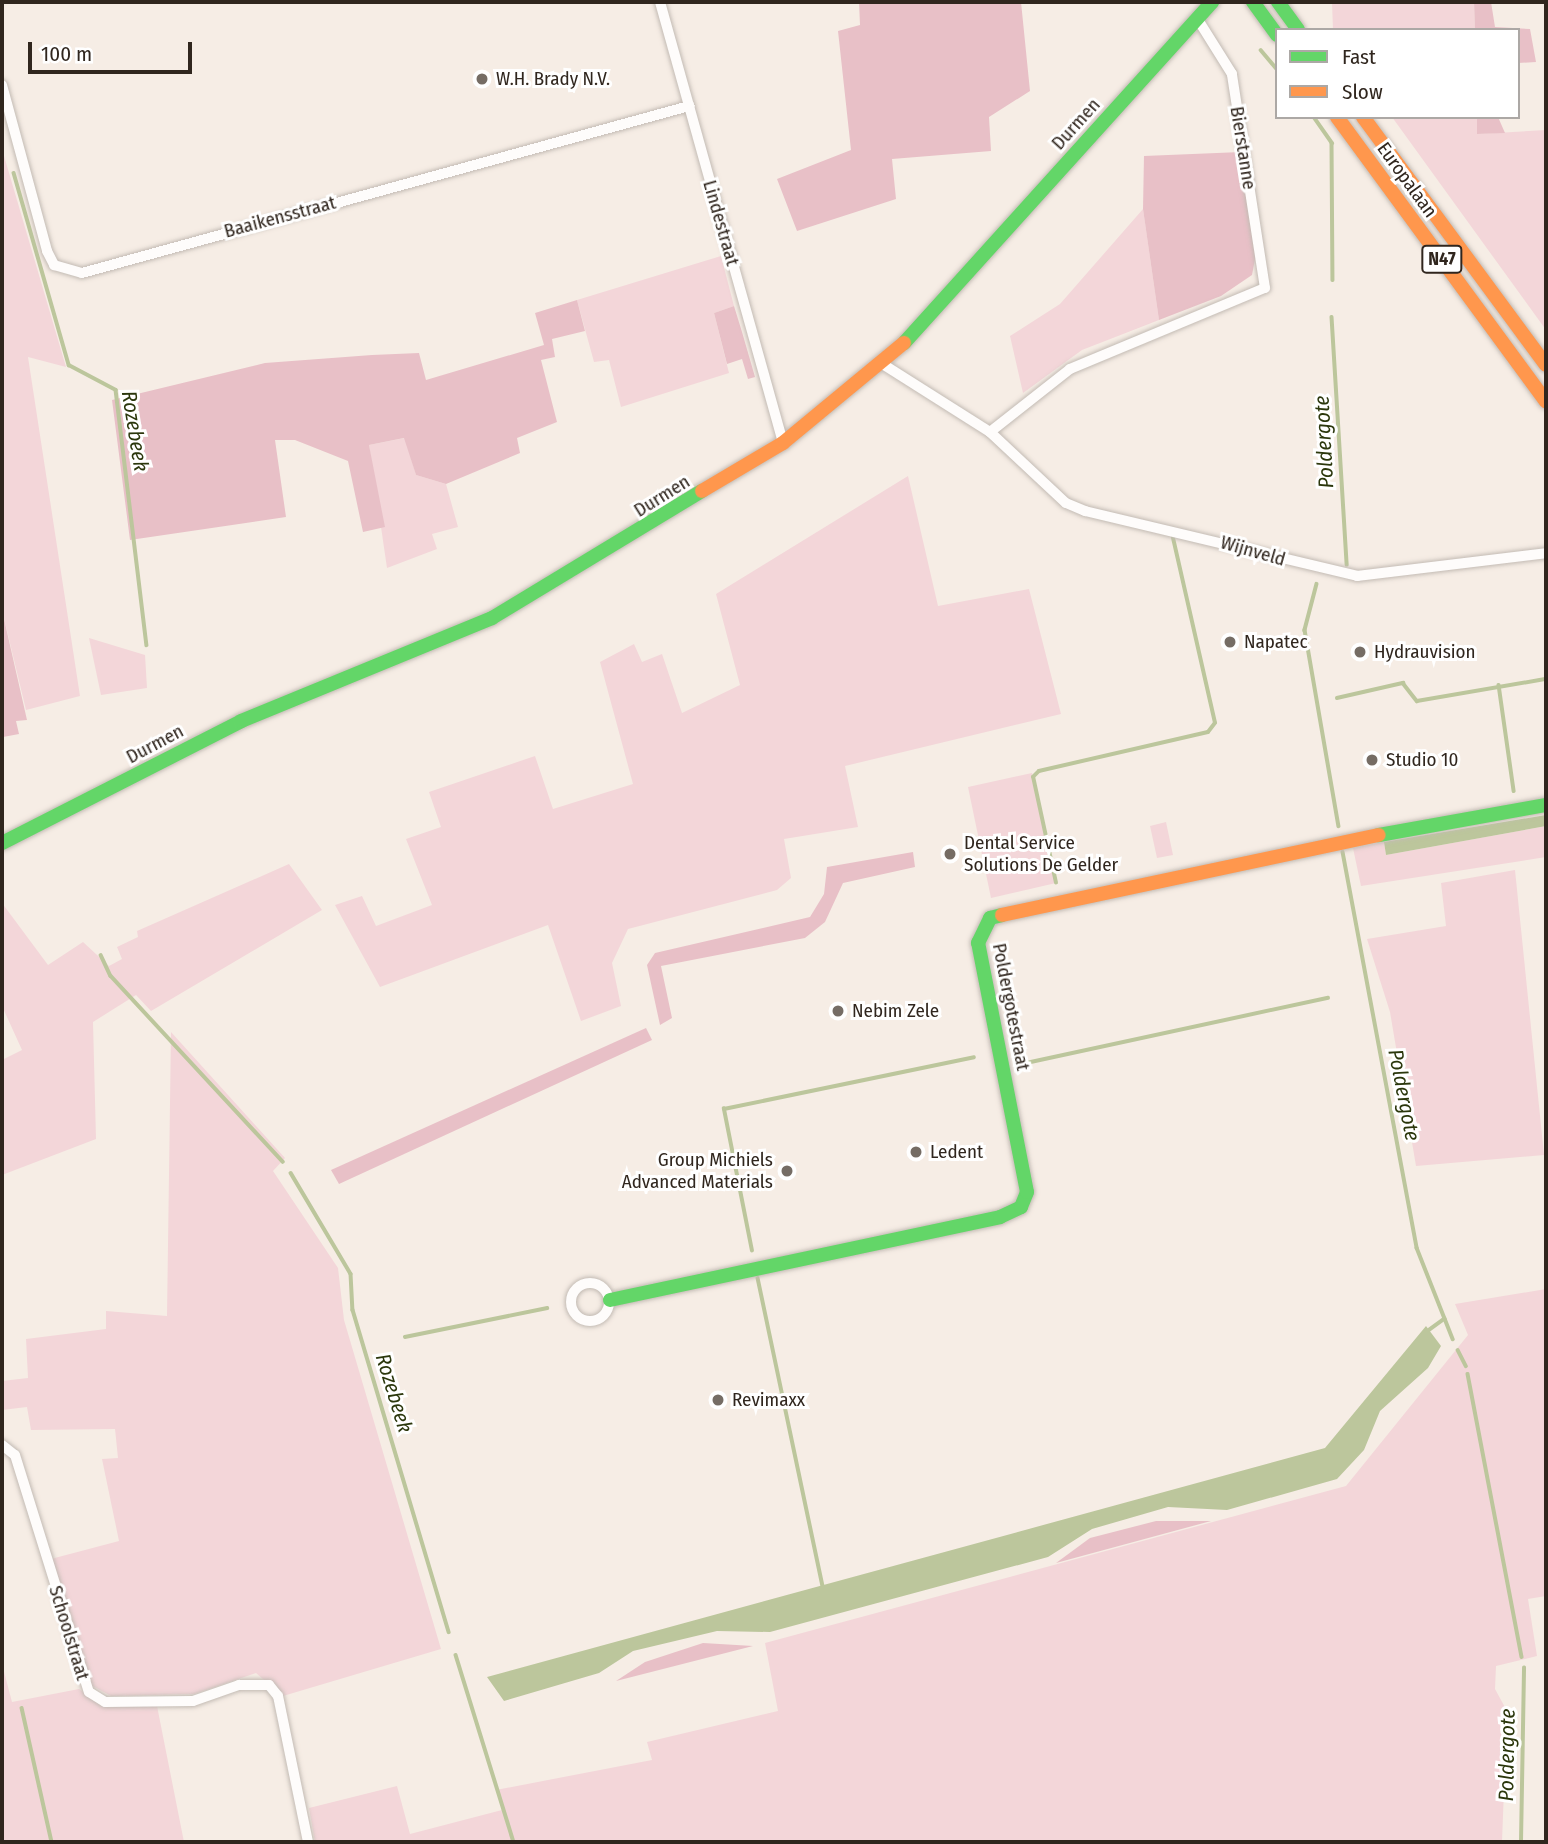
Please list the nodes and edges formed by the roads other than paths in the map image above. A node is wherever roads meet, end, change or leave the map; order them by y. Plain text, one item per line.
1 (660, 2) edge
2 (1212, 2) edge
3 (1253, 2) edge
4 (1278, 2) edge
5 (1197, 18) junction
6 (1297, 28) edge
7 (1275, 32) edge
8 (2, 85) edge
9 (689, 107) junction
10 (1338, 119) edge
11 (1364, 119) edge
12 (884, 365) junction
13 (1546, 365) edge
14 (1546, 401) edge
15 (990, 432) junction
16 (783, 443) junction
17 (1546, 553) edge
18 (1546, 805) edge
19 (2, 843) edge
20 (610, 1300) dead end
21 (2, 1445) edge
22 (308, 1842) edge

1 - 9 street, Lindestraat
2 - 5 main road, Durmen
3 - 7 main road
4 - 6 main road
5 - 12 main road, Durmen
5 - 15 street, Bierstanne
8 - 9 street, Baaikensstraat
9 - 16 street, Lindestraat
10 - 14 main road, Europalaan / N47
11 - 13 main road, Europalaan / N47
12 - 15 street, Wijnveld
12 - 16 main road, Durmen
15 - 17 street, Wijnveld
16 - 19 main road, Durmen
18 - 20 main road, Poldergotestraat
21 - 22 street, Schoolstraat

